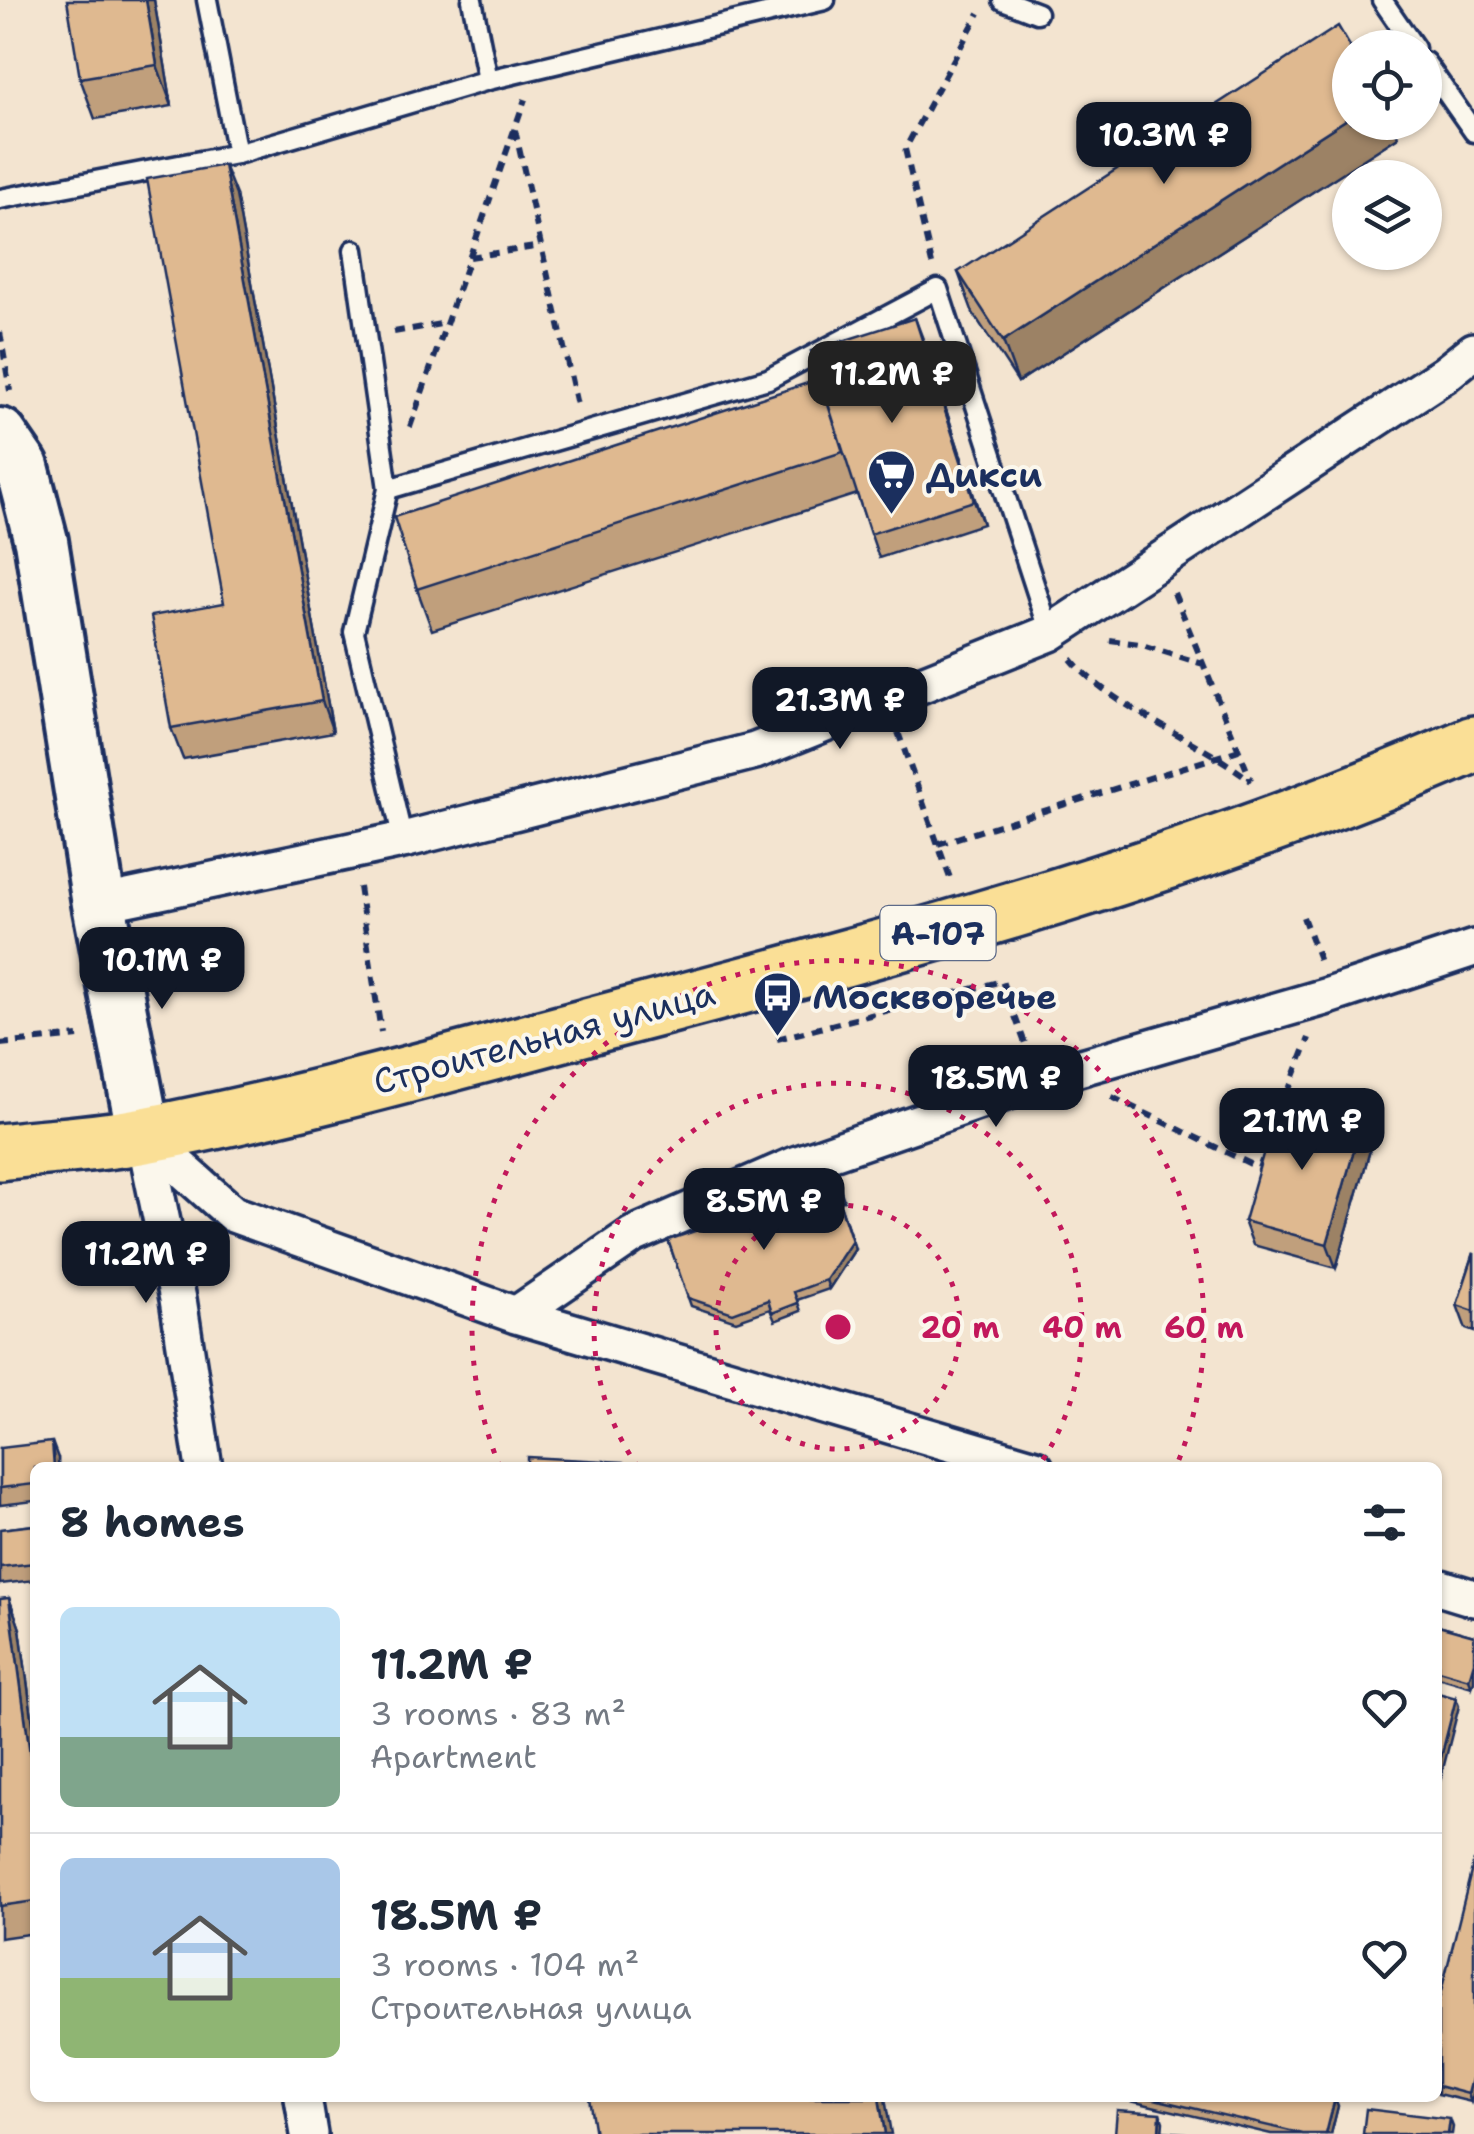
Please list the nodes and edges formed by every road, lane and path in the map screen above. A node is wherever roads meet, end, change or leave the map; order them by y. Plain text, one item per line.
1 (207, 0) edge
2 (472, 0) edge
3 (825, 0) edge
4 (986, 0) edge
5 (1004, 0) edge
6 (1382, 0) edge
7 (1037, 13) dead end
8 (1403, 30) edge
9 (536, 68) junction
10 (488, 80) junction
11 (1442, 86) edge
12 (514, 128) junction
13 (1474, 132) edge
14 (238, 154) junction
15 (0, 200) edge
16 (541, 246) junction
17 (354, 250) dead end
18 (470, 257) junction
19 (938, 289) junction
20 (446, 323) junction
21 (366, 336) junction
22 (1474, 351) edge
23 (584, 432) junction
24 (0, 436) edge
25 (388, 489) junction
26 (1160, 560) junction
27 (1050, 633) junction
28 (1204, 664) junction
29 (886, 698) junction
30 (1474, 744) edge
31 (1239, 750) junction
32 (1220, 756) junction
33 (402, 840) junction
34 (353, 851) junction
35 (100, 904) junction
36 (1474, 948) edge
37 (1323, 980) junction
38 (123, 1030) junction
39 (777, 1039) dead end
40 (0, 1044) edge
41 (1026, 1046) dead end
42 (1061, 1073) junction
43 (388, 1078) junction
44 (1279, 1117) edge
45 (144, 1135) junction
46 (1266, 1151) edge
47 (0, 1152) edge
48 (516, 1315) junction
49 (203, 1462) edge
50 (1015, 1462) edge
51 (1442, 1588) edge
52 (1474, 1598) edge
53 (304, 2102) edge
54 (309, 2134) edge

1 - 14 lane
2 - 10 lane
3 - 9 lane
4 - 19 path
5 - 7 lane
6 - 8 lane
9 - 10 lane
9 - 12 path
10 - 14 lane
11 - 13 lane
12 - 16 path
12 - 18 path
14 - 15 lane
16 - 18 path
16 - 23 path
17 - 21 lane
18 - 20 path
19 - 23 lane
19 - 27 lane
20 - 21 path
20 - 25 path
21 - 25 lane
22 - 26 street
23 - 25 lane
24 - 35 street
25 - 33 lane
26 - 27 street
26 - 28 path
27 - 28 path
27 - 29 street
27 - 32 path
28 - 31 path
29 - 32 path
29 - 33 street
30 - 43 highway, Строительная улица / А-107
31 - 32 path
31 - 32 path
33 - 34 street
34 - 35 street
34 - 43 path
35 - 38 street
36 - 37 street
37 - 42 street
37 - 44 path
38 - 40 path
38 - 45 street
39 - 41 path
42 - 46 path
42 - 48 street
43 - 45 highway, Строительная улица / А-107
45 - 47 highway, Строительная улица / А-107
45 - 48 street
45 - 49 street
48 - 50 street
51 - 52 street
53 - 54 street

